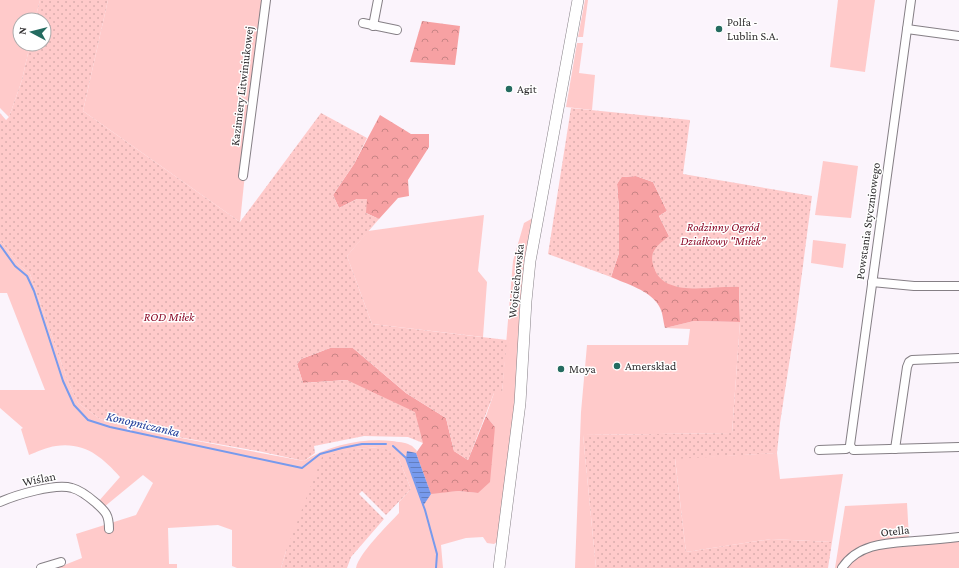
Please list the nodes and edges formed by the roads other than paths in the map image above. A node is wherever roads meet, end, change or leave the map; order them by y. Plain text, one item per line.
1 (266, 0) edge
2 (378, 0) edge
3 (578, 0) edge
4 (911, 0) edge
5 (363, 23) dead end
6 (373, 26) junction
7 (907, 29) junction
8 (397, 30) dead end
9 (959, 36) edge
10 (243, 176) dead end
11 (872, 282) junction
12 (959, 286) edge
13 (959, 358) edge
14 (848, 447) junction
15 (959, 447) edge
16 (895, 449) junction
17 (819, 450) dead end
18 (0, 502) edge
19 (109, 529) dead end
20 (959, 537) edge
21 (61, 562) dead end
22 (41, 568) edge
23 (499, 568) edge
24 (842, 568) edge

1 - 10 street, Kazimiery Litwiniukowej
2 - 6 street
3 - 23 street, Wojciechowska
4 - 7 street, Powstania Styczniowego
5 - 6 street
6 - 8 street
7 - 9 street
7 - 11 street, Powstania Styczniowego
11 - 12 street
11 - 14 street, Powstania Styczniowego
13 - 16 street
14 - 16 street
14 - 17 street
15 - 16 street
18 - 19 street, Wiślan
20 - 24 street, Otella
21 - 22 street

